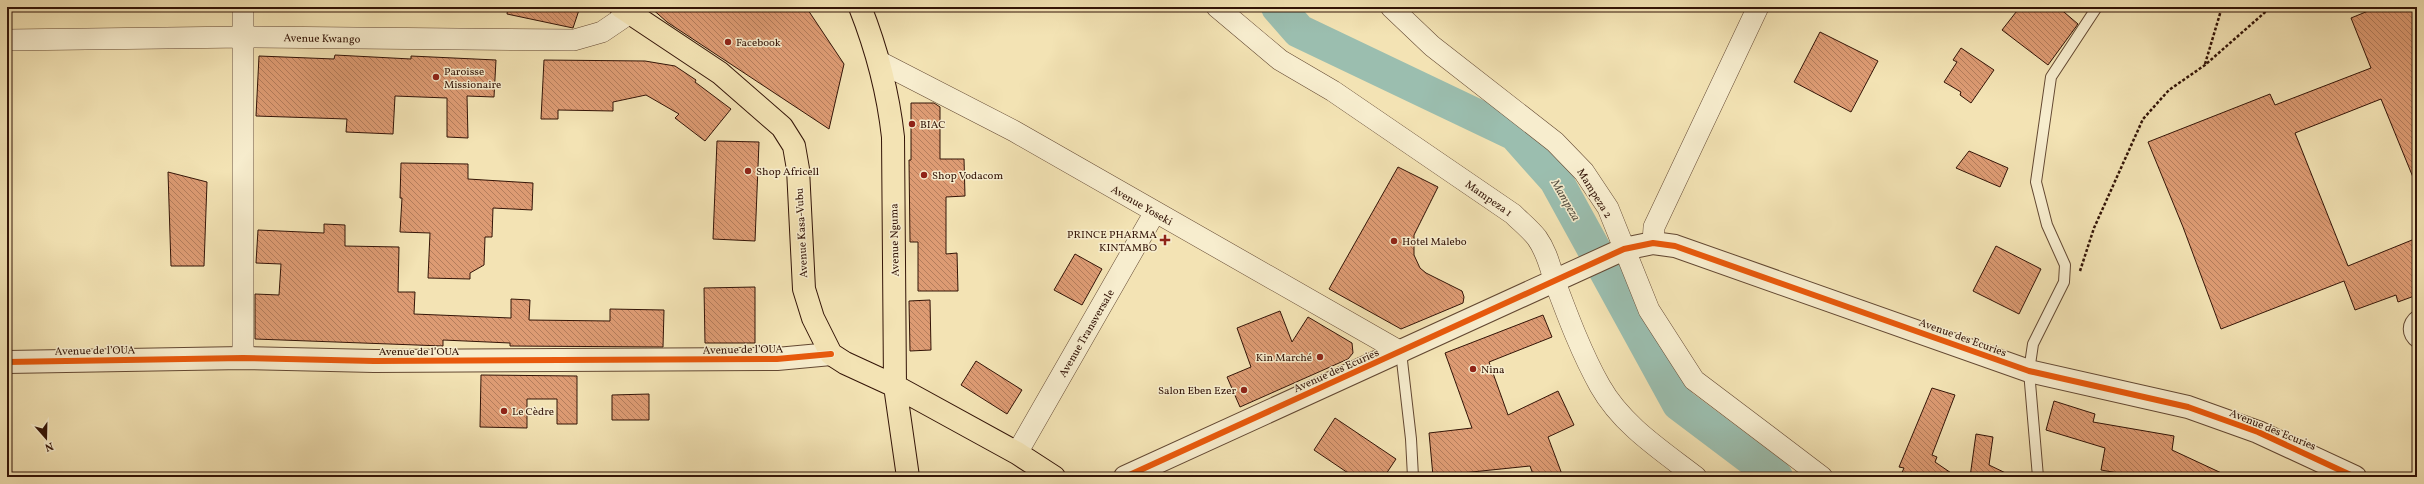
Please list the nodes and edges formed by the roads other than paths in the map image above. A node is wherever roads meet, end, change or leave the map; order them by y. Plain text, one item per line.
1 (243, 7) edge
2 (860, 7) edge
3 (1217, 7) edge
4 (1391, 7) edge
5 (1758, 7) edge
6 (2097, 7) edge
7 (625, 10) edge
8 (245, 37) junction
9 (7, 40) edge
10 (880, 62) junction
11 (1155, 212) junction
12 (1653, 243) junction
13 (1617, 253) junction
14 (1561, 279) junction
15 (2417, 315) edge
16 (2417, 343) edge
17 (1401, 352) junction
18 (831, 354) junction
19 (243, 358) junction
20 (7, 362) edge
21 (2029, 371) junction
22 (895, 386) junction
23 (1017, 453) junction
24 (1173, 455) junction
25 (908, 477) edge
26 (1054, 477) edge
27 (1125, 477) edge
28 (1147, 477) edge
29 (1413, 477) edge
30 (1696, 477) edge
31 (1822, 477) edge
32 (2038, 477) edge
33 (2355, 477) edge

1 - 8 street
2 - 10 main road, Avenue Nguma
3 - 14 street, Mampeza 1
4 - 13 street, Mampeza 2
5 - 12 street
6 - 21 lane
7 - 8 street, Avenue Kwango
7 - 18 main road, Avenue Kasa-Vubu
8 - 9 street, Avenue Kwango
8 - 19 street
10 - 11 street, Avenue Yoseki
10 - 22 main road, Avenue Nguma
11 - 17 street, Avenue Yoseki
11 - 23 street, Avenue Transversale
12 - 13 street, Avenue des Ecuries
12 - 21 street, Avenue des Ecuries
13 - 14 street, Avenue des Ecuries
13 - 31 street, Mampeza 2
14 - 17 street, Avenue des Ecuries
14 - 30 street, Mampeza 1
15 - 16 lane
17 - 24 street, Avenue des Ecuries
17 - 29 lane
18 - 19 street, Avenue de l’OUA
18 - 22 main road
19 - 20 street, Avenue de l’OUA
21 - 32 lane
21 - 33 street, Avenue des Ecuries
22 - 23 main road
22 - 25 main road, Avenue Nguma
23 - 26 main road
24 - 27 street, Avenue des Ecuries
24 - 28 street, Avenue des Ecuries

